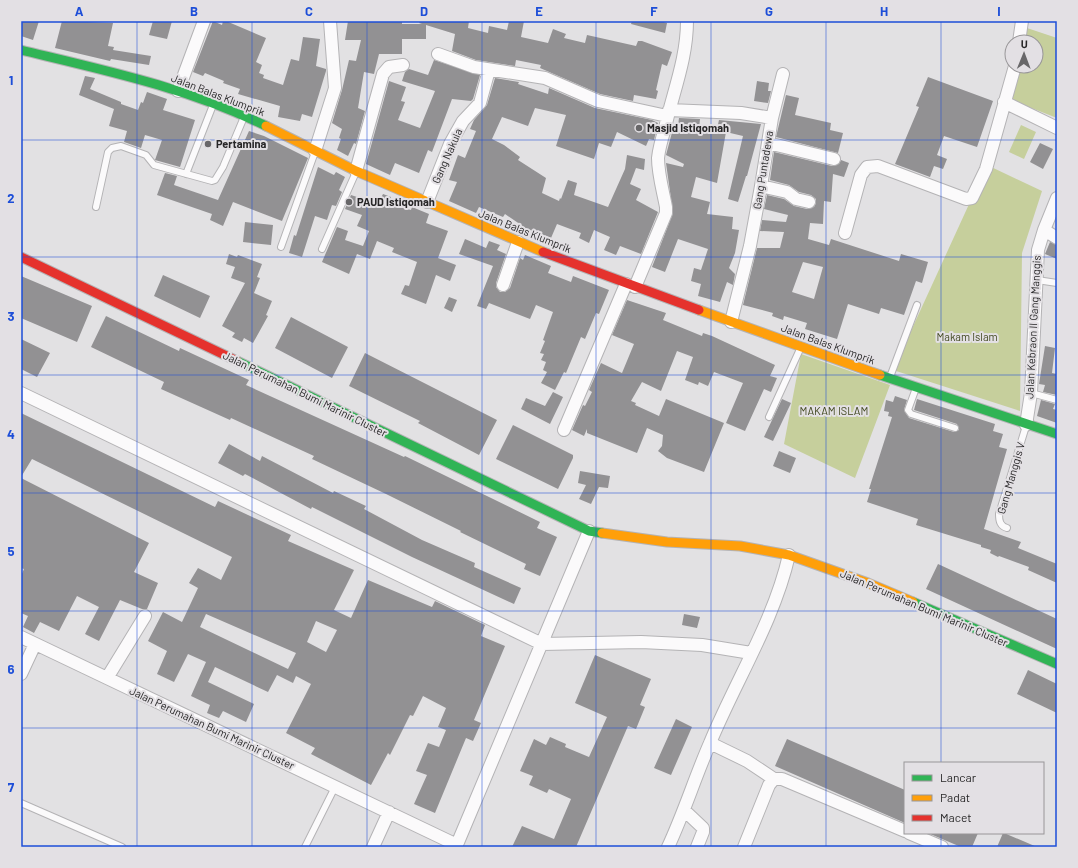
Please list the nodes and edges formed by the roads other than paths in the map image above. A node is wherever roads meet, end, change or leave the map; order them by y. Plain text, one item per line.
1 (204, 21) edge
2 (330, 21) edge
3 (687, 21) edge
4 (1022, 21) edge
5 (1020, 34) edge
6 (21, 50) edge
7 (438, 54) dead end
8 (403, 65) dead end
9 (489, 70) junction
10 (784, 74) dead end
11 (1013, 74) edge
12 (178, 91) junction
13 (1004, 102) junction
14 (214, 104) junction
15 (668, 113) junction
16 (244, 115) junction
17 (772, 118) junction
18 (1057, 128) edge
19 (768, 143) junction
20 (315, 151) junction
21 (834, 159) dead end
22 (356, 171) junction
23 (186, 174) junction
24 (762, 186) junction
25 (1057, 198) edge
26 (427, 202) junction
27 (810, 202) dead end
28 (96, 207) dead end
29 (1044, 230) junction
30 (845, 233) dead end
31 (1057, 238) edge
32 (518, 242) junction
33 (281, 247) dead end
34 (322, 249) dead end
35 (21, 257) edge
36 (1037, 280) junction
37 (1057, 283) edge
38 (503, 285) dead end
39 (630, 286) junction
40 (917, 304) dead end
41 (731, 322) junction
42 (801, 347) junction
43 (890, 378) junction
44 (916, 388) junction
45 (21, 393) edge
46 (1031, 393) junction
47 (1057, 400) edge
48 (770, 416) dead end
49 (1026, 425) junction
50 (955, 428) dead end
51 (564, 430) dead end
52 (1057, 434) edge
53 (1007, 528) dead end
54 (589, 531) junction
55 (789, 555) junction
56 (145, 616) dead end
57 (21, 637) edge
58 (35, 644) junction
59 (542, 644) junction
60 (751, 652) junction
61 (1057, 664) edge
62 (21, 674) edge
63 (107, 678) junction
64 (710, 743) junction
65 (774, 779) junction
66 (335, 786) junction
67 (21, 803) edge
68 (685, 811) junction
69 (389, 812) junction
70 (904, 831) edge
71 (912, 834) edge
72 (456, 846) edge
73 (122, 847) edge
74 (305, 847) edge
75 (373, 847) edge
76 (668, 847) edge
77 (697, 847) edge
78 (744, 847) edge
79 (942, 847) edge

1 - 12 street
2 - 20 street
3 - 15 street
4 - 5 street
6 - 12 street, Jalan Balas Klumprik
7 - 9 street, Gang Puntadewa
8 - 22 street
9 - 15 street, Gang Puntadewa
9 - 26 street, Gang Nakula
10 - 17 street
11 - 13 street
12 - 14 street, Jalan Balas Klumprik
13 - 18 street
13 - 30 street
14 - 16 street, Jalan Balas Klumprik
14 - 23 lane
15 - 17 street, Gang Puntadewa
15 - 39 street
16 - 20 street, Jalan Balas Klumprik
16 - 23 lane
17 - 19 street, Gang Puntadewa
19 - 21 street
19 - 24 street, Gang Puntadewa
20 - 22 street, Jalan Balas Klumprik
20 - 33 lane
22 - 26 street, Jalan Balas Klumprik
22 - 34 lane
23 - 28 lane
24 - 27 street
24 - 41 street, Gang Puntadewa
25 - 29 street, Jalan Kebraon II Gang Manggis
26 - 32 street, Jalan Balas Klumprik
29 - 31 street
29 - 36 street, Jalan Kebraon II Gang Manggis
32 - 38 street
32 - 39 street, Jalan Balas Klumprik
35 - 54 street, Jalan Perumahan Bumi Marinir Cluster
36 - 37 lane
36 - 46 street, Jalan Kebraon II Gang Manggis
39 - 41 street, Jalan Balas Klumprik
39 - 51 street
40 - 43 lane
41 - 42 street, Jalan Balas Klumprik
42 - 43 street, Jalan Balas Klumprik
42 - 48 lane
43 - 44 street, Jalan Balas Klumprik
44 - 49 street, Jalan Balas Klumprik
44 - 50 lane
45 - 59 street
46 - 47 lane
46 - 49 street, Jalan Kebraon II Gang Manggis
49 - 52 street, Jalan Balas Klumprik
49 - 53 lane, Gang Manggis V
54 - 55 street, Jalan Perumahan Bumi Marinir Cluster
54 - 59 street, Jalan Perumahan Bumi Marinir Cluster
55 - 60 street
55 - 61 street, Jalan Perumahan Bumi Marinir Cluster
56 - 63 street
57 - 58 street, Jalan Perumahan Bumi Marinir Cluster
58 - 62 street
58 - 63 street, Jalan Perumahan Bumi Marinir Cluster
59 - 60 street
59 - 72 street, Jalan Perumahan Bumi Marinir Cluster
60 - 64 street
63 - 66 street, Jalan Perumahan Bumi Marinir Cluster
64 - 65 street
64 - 68 street
65 - 70 street
65 - 78 street
66 - 69 street, Jalan Perumahan Bumi Marinir Cluster
66 - 74 lane
67 - 73 lane
68 - 76 street
68 - 77 street
69 - 72 street, Jalan Perumahan Bumi Marinir Cluster
69 - 75 street
71 - 79 street

